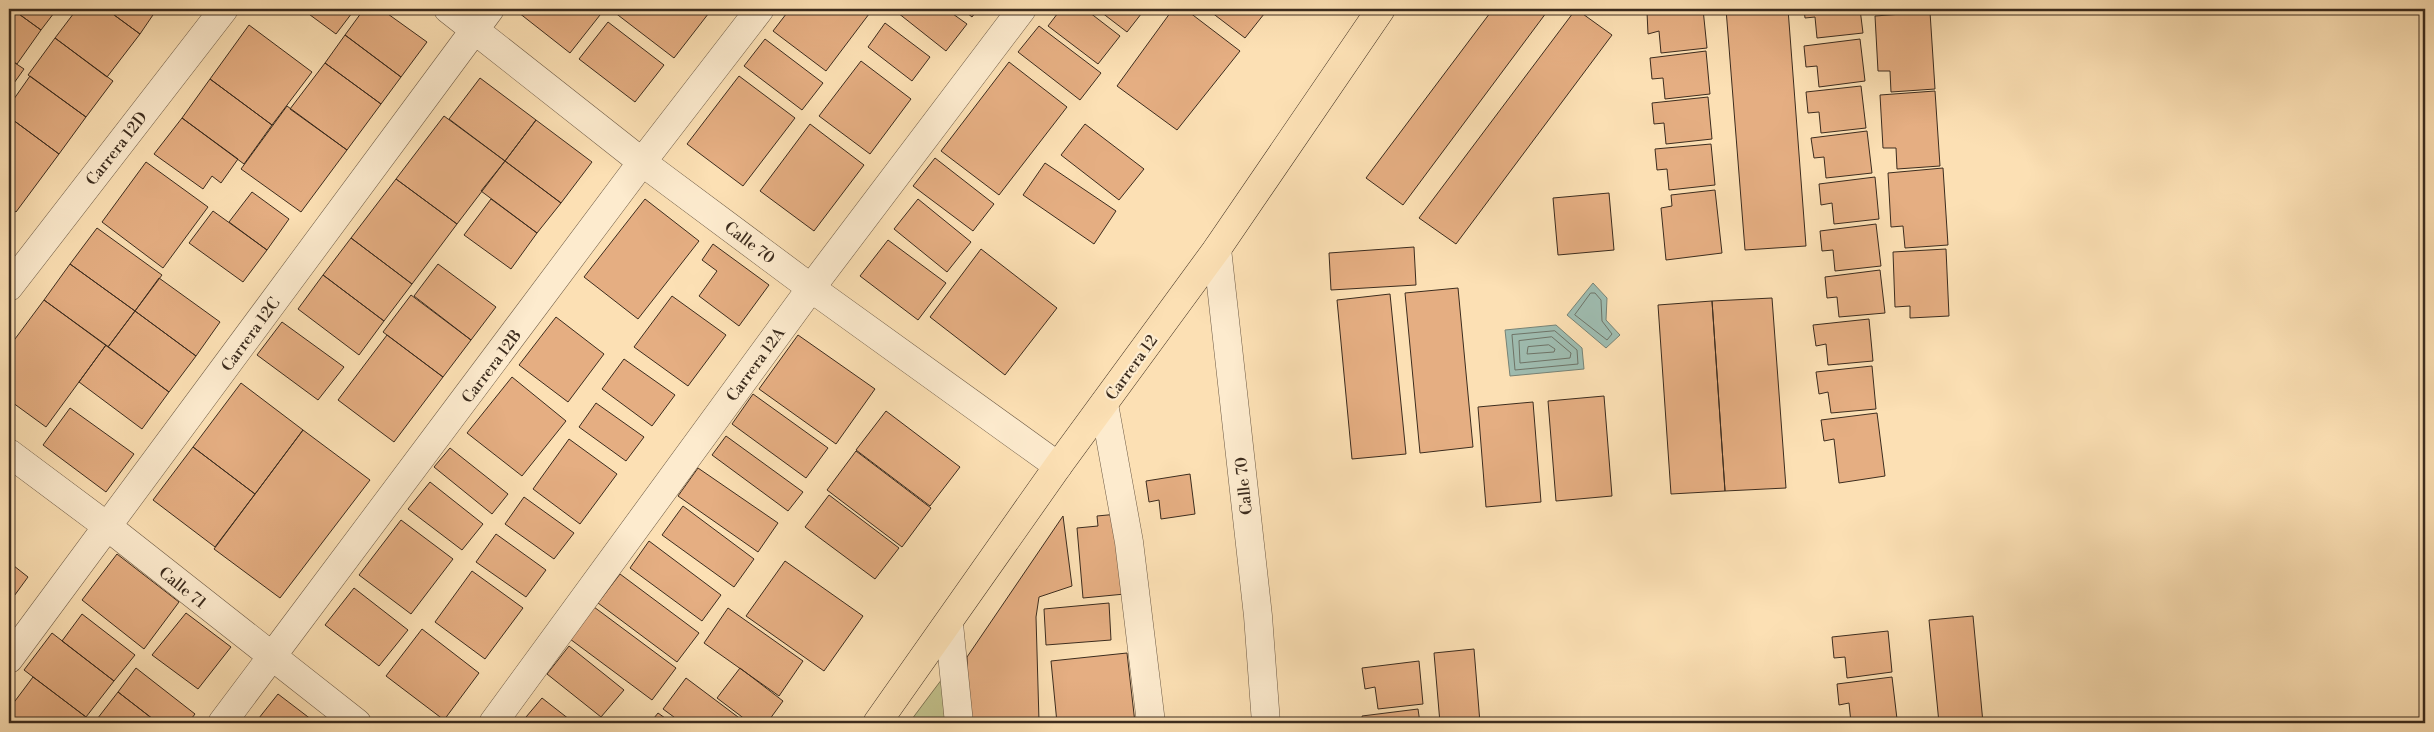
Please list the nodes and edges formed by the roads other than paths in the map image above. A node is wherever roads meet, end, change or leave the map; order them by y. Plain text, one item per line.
1 (224, 9) edge
2 (448, 9) edge
3 (760, 9) edge
4 (1022, 9) edge
5 (1381, 9) edge
6 (482, 19) edge
7 (642, 162) junction
8 (1217, 249) junction
9 (9, 287) edge
10 (811, 288) junction
11 (1104, 404) junction
12 (9, 452) edge
13 (1058, 466) junction
14 (108, 528) junction
15 (950, 624) junction
16 (9, 659) edge
17 (272, 659) junction
18 (222, 723) edge
19 (356, 723) edge
20 (493, 723) edge
21 (878, 723) edge
22 (959, 723) edge
23 (1151, 723) edge
24 (1266, 723) edge

1 - 9 street, Carrera 12D
2 - 6 street, Calle 70
3 - 7 street, Carrera 12B
4 - 10 street, Carrera 12A
5 - 8 main road, Carrera 12
6 - 7 street, Calle 70
6 - 14 street, Carrera 12C
7 - 10 street, Calle 70
7 - 17 street, Carrera 12B
8 - 11 main road, Carrera 12
8 - 24 street, Calle 70
10 - 13 street, Calle 70
10 - 20 street, Carrera 12A
11 - 13 main road, Carrera 12
11 - 23 street
12 - 14 street, Calle 71
13 - 15 main road, Carrera 12
14 - 16 street, Carrera 12C
14 - 17 street, Calle 71
15 - 21 main road, Carrera 12
15 - 22 street
17 - 18 street, Carrera 12B
17 - 19 street, Calle 71

